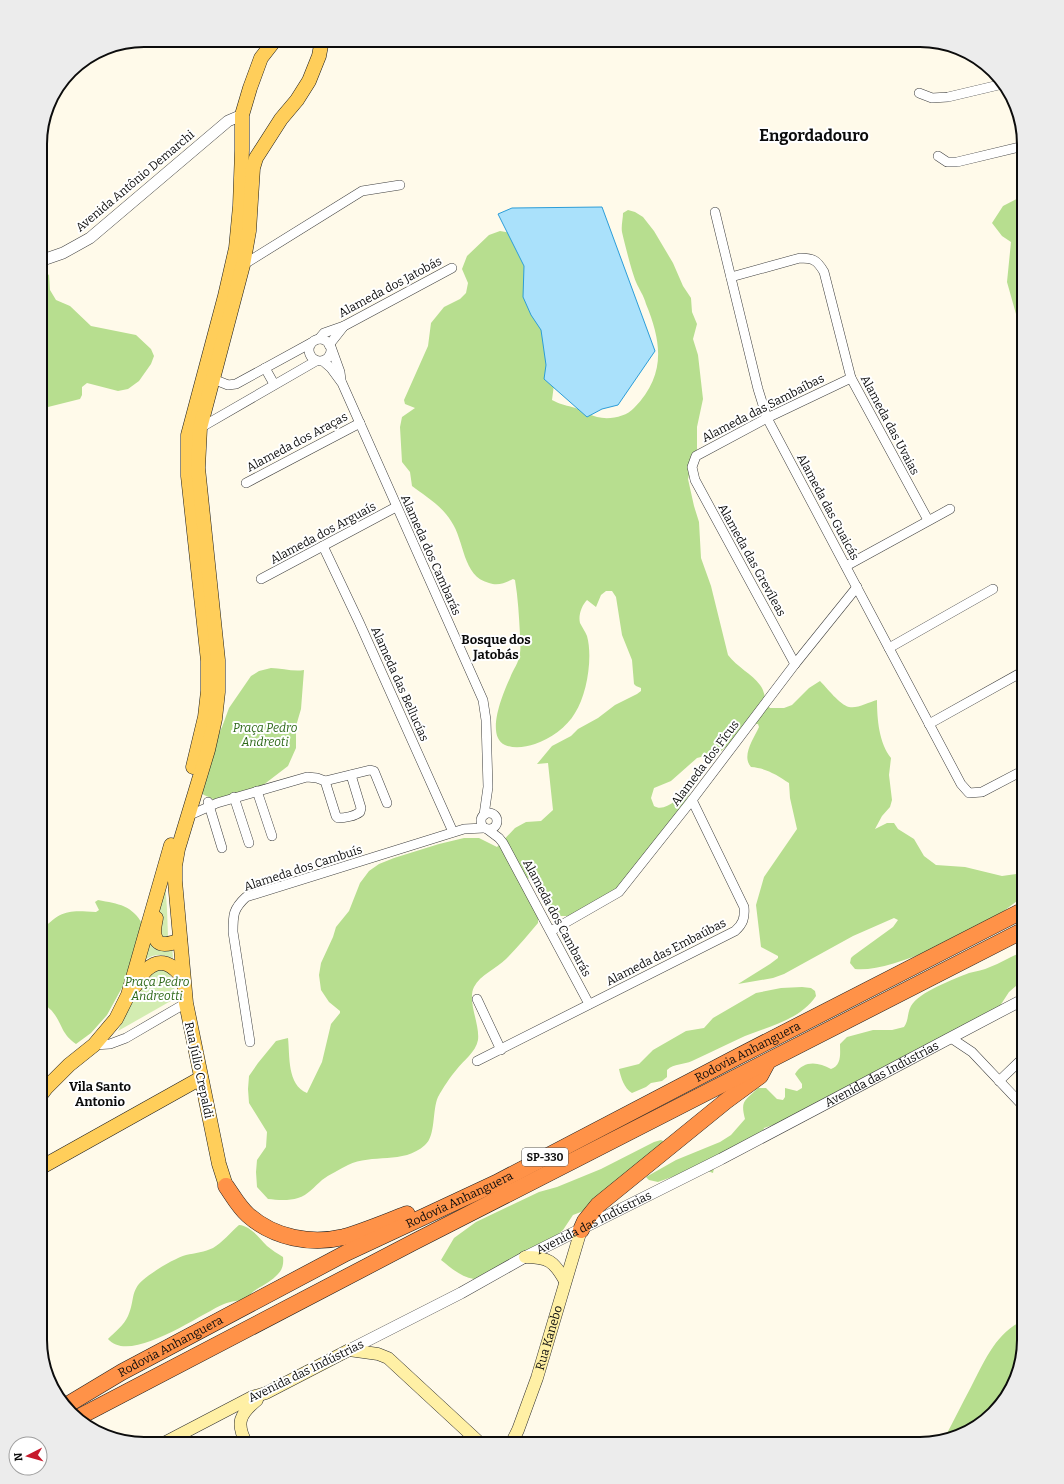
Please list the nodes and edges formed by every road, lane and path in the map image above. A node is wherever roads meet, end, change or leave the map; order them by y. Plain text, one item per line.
1 (270, 47) edge
2 (321, 47) edge
3 (997, 85) edge
4 (919, 93) dead end
5 (242, 115) junction
6 (1017, 148) edge
7 (938, 156) dead end
8 (400, 185) dead end
9 (715, 212) dead end
10 (47, 258) edge
11 (243, 265) junction
12 (452, 268) dead end
13 (731, 277) junction
14 (344, 326) junction
15 (315, 341) junction
16 (330, 346) junction
17 (320, 361) junction
18 (265, 368) junction
19 (851, 378) junction
20 (214, 379) junction
21 (342, 383) junction
22 (274, 384) junction
23 (767, 418) junction
24 (360, 423) junction
25 (200, 428) junction
26 (692, 467) joint
27 (246, 483) dead end
28 (396, 507) junction
29 (950, 509) dead end
30 (928, 520) junction
31 (323, 546) junction
32 (846, 566) junction
33 (260, 579) dead end
34 (857, 587) junction
35 (993, 589) dead end
36 (889, 648) junction
37 (795, 664) junction
38 (1017, 675) edge
39 (929, 724) junction
40 (1017, 774) edge
41 (352, 775) junction
42 (325, 781) junction
43 (488, 787) junction
44 (257, 791) junction
45 (195, 793) junction
46 (234, 797) junction
47 (692, 800) junction
48 (388, 803) dead end
49 (212, 804) junction
50 (188, 816) junction
51 (483, 816) junction
52 (496, 820) junction
53 (485, 828) junction
54 (464, 829) junction
55 (453, 832) junction
56 (272, 836) dead end
57 (249, 843) dead end
58 (503, 843) junction
59 (222, 848) dead end
60 (164, 868) junction
61 (1017, 914) edge
62 (551, 931) junction
63 (1017, 934) edge
64 (180, 940) junction
65 (183, 978) junction
66 (128, 995) junction
67 (477, 999) dead end
68 (186, 1003) junction
69 (1017, 1003) edge
70 (589, 1004) junction
71 (951, 1038) junction
72 (250, 1042) dead end
73 (94, 1045) junction
74 (501, 1050) junction
75 (769, 1059) junction
76 (477, 1061) dead end
77 (1017, 1063) edge
78 (201, 1078) junction
79 (999, 1080) junction
80 (47, 1089) edge
81 (1017, 1099) edge
82 (47, 1164) edge
83 (496, 1183) junction
84 (226, 1186) joint
85 (581, 1230) junction
86 (525, 1257) junction
87 (565, 1281) junction
88 (349, 1350) junction
89 (266, 1393) junction
90 (70, 1403) edge
91 (83, 1415) edge
92 (175, 1437) edge
93 (244, 1437) edge
94 (473, 1437) edge
95 (514, 1437) edge

1 - 5 main road
2 - 11 main road, Rua Júlio Crepaldi
3 - 4 street
5 - 10 street, Avenida Antônio Demarchi
5 - 60 main road
6 - 7 street
8 - 11 street
9 - 13 street, Alameda das Guaicás
11 - 20 main road, Rua Júlio Crepaldi
12 - 14 street, Alameda dos Jatobás
13 - 19 street, Alameda das Uvaias
13 - 23 street, Alameda das Guaicás
14 - 15 street, Alameda dos Jatobás
14 - 16 street
15 - 16 street
15 - 17 street
15 - 18 street, Alameda dos Jatobás
16 - 17 street
16 - 21 street, Alameda dos Cambarás
17 - 21 street, Alameda dos Cambarás
17 - 22 street
18 - 20 street, Alameda dos Jatobás
18 - 22 street
19 - 23 street, Alameda das Sambaíbas
19 - 30 street, Alameda das Uvaias
20 - 25 main road, Rua Júlio Crepaldi
21 - 24 street, Alameda dos Cambarás
22 - 25 street
23 - 26 street, Alameda das Sambaíbas
23 - 32 street, Alameda das Guaicás
24 - 27 street, Alameda dos Araças
24 - 28 street, Alameda dos Cambarás
25 - 45 main road, Rua Júlio Crepaldi
26 - 37 street, Alameda das Grevíleas
28 - 31 street, Alameda dos Arguaís
28 - 43 street, Alameda dos Cambarás
29 - 30 street
30 - 32 street
31 - 33 street, Alameda dos Arguaís
31 - 55 street, Alameda das Bellucías
32 - 34 street, Alameda das Guaicás
34 - 36 street, Alameda das Guaicás
34 - 37 street, Alameda dos Fícus
35 - 36 street
36 - 39 street, Alameda das Guaicás
37 - 47 street, Alameda dos Fícus
38 - 39 street
39 - 40 street, Alameda das Guaicás
41 - 42 street
41 - 42 street
41 - 48 street
42 - 44 street
43 - 51 street, Alameda dos Cambarás
43 - 52 street, Alameda dos Cambarás
44 - 46 street
44 - 56 street
45 - 49 street
45 - 50 main road, Rua Júlio Crepaldi
46 - 49 street
46 - 57 street
47 - 62 street, Alameda dos Fícus
47 - 70 street, Alameda das Embaúbas
49 - 50 street
49 - 59 street
50 - 64 main road, Rua Júlio Crepaldi
51 - 52 street
51 - 53 street
51 - 54 street, Alameda dos Cambuís
52 - 53 street
52 - 58 street, Alameda dos Cambarás
53 - 54 street, Alameda dos Cambuís
53 - 58 street, Alameda dos Cambarás
54 - 55 street, Alameda dos Cambuís
55 - 72 street, Alameda dos Cambuís
58 - 62 street, Alameda dos Cambarás
60 - 64 main road
60 - 66 main road
61 - 83 highway, Rodovia Anhanguera / SP-330
62 - 70 street, Alameda dos Cambarás
63 - 75 highway, Rodovia Anhanguera / SP-330
64 - 65 main road, Rua Júlio Crepaldi
65 - 66 main road
65 - 68 main road, Rua Júlio Crepaldi
66 - 73 main road
67 - 74 street
68 - 73 street
68 - 78 main road, Rua Júlio Crepaldi
69 - 71 street, Avenida das Indústrias
70 - 74 street, Alameda das Embaúbas
71 - 79 street
71 - 85 street, Avenida das Indústrias
73 - 80 main road
74 - 76 street, Alameda das Embaúbas
75 - 85 highway
75 - 91 highway, Rodovia Anhanguera / SP-330
77 - 79 street
78 - 82 main road
78 - 84 main road, Rua Júlio Crepaldi
79 - 81 street
83 - 84 highway
83 - 90 highway, Rodovia Anhanguera / SP-330
85 - 86 street, Avenida das Indústrias
85 - 87 main road, Rua Kanebo
86 - 87 main road
86 - 88 street, Avenida das Indústrias
87 - 95 main road, Rua Kanebo
88 - 89 main road, Avenida das Indústrias
88 - 94 main road
89 - 92 main road, Avenida das Indústrias
89 - 93 main road

